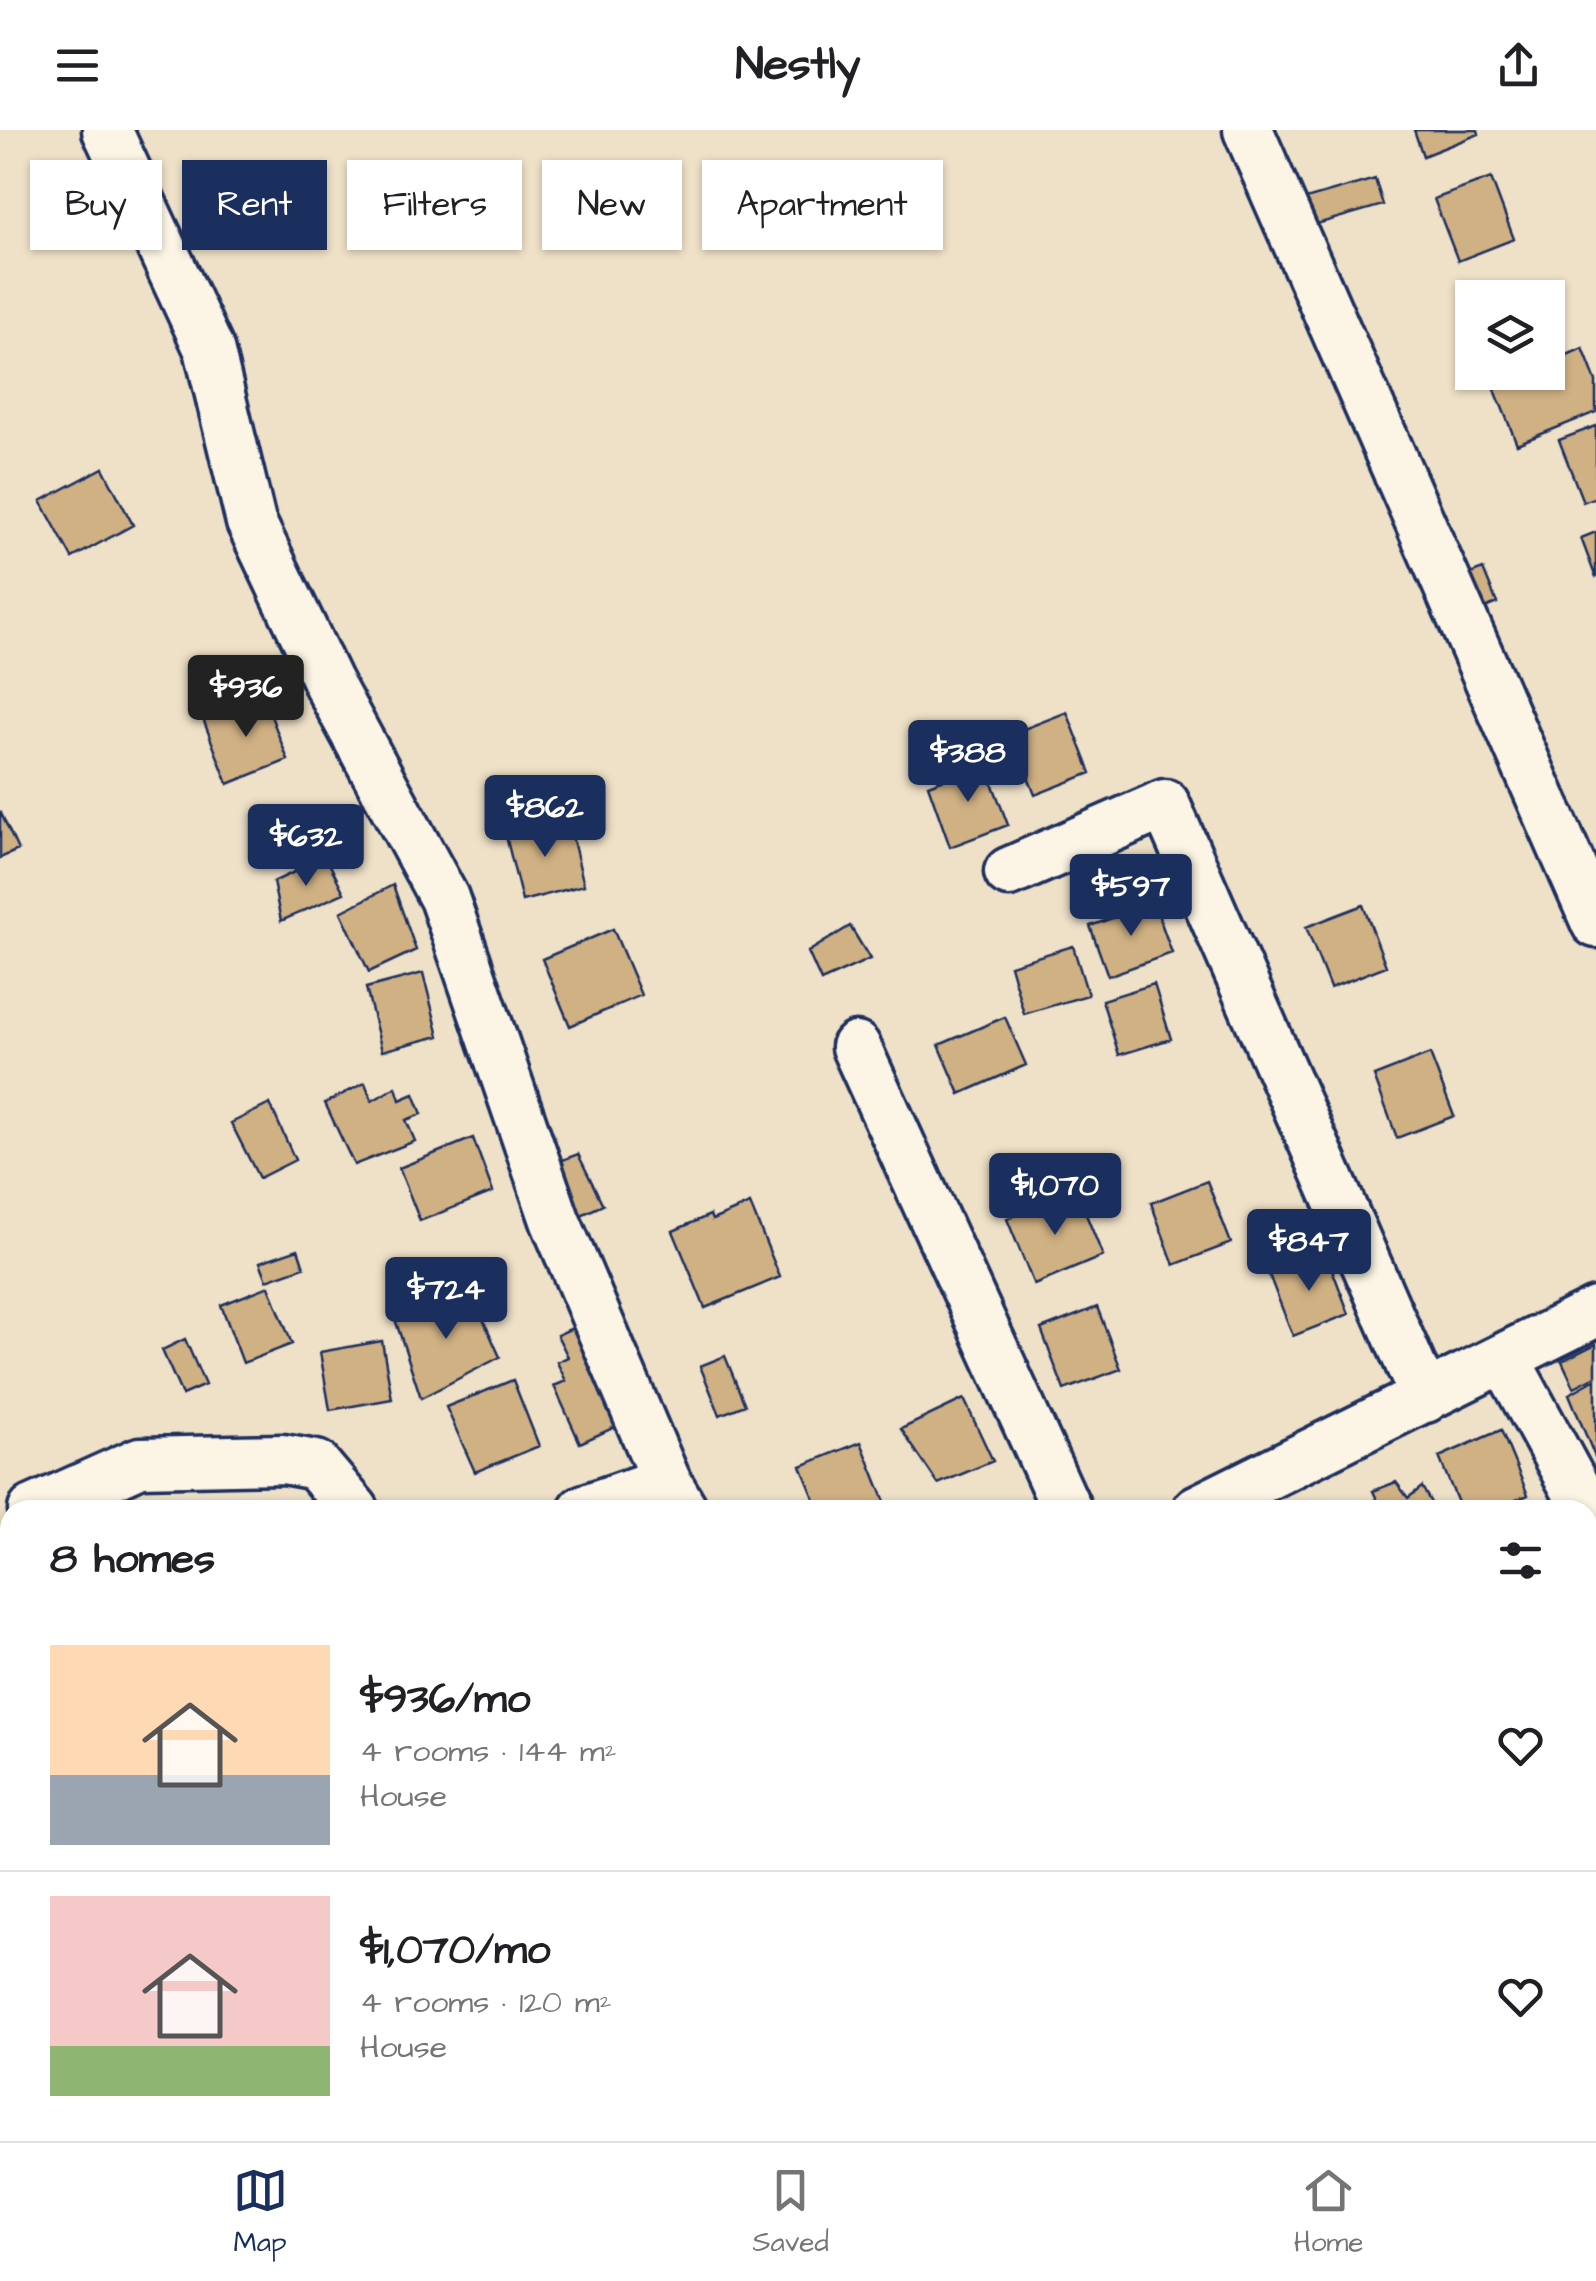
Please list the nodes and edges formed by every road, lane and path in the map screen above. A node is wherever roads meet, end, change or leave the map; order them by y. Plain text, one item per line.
1 (107, 130) edge
2 (1248, 130) edge
3 (1009, 872) dead end
4 (1596, 923) edge
5 (856, 1048) dead end
6 (1596, 1312) edge
7 (1504, 1359) junction
8 (1425, 1398) junction
9 (674, 1496) edge
10 (55, 1500) edge
11 (346, 1500) edge
12 (648, 1500) edge
13 (1062, 1500) edge
14 (1217, 1500) edge
15 (1582, 1500) edge

1 - 9 street
2 - 4 street
3 - 8 street
5 - 13 street
6 - 7 street
7 - 8 street
7 - 15 street
8 - 14 street
9 - 12 street
10 - 11 street

